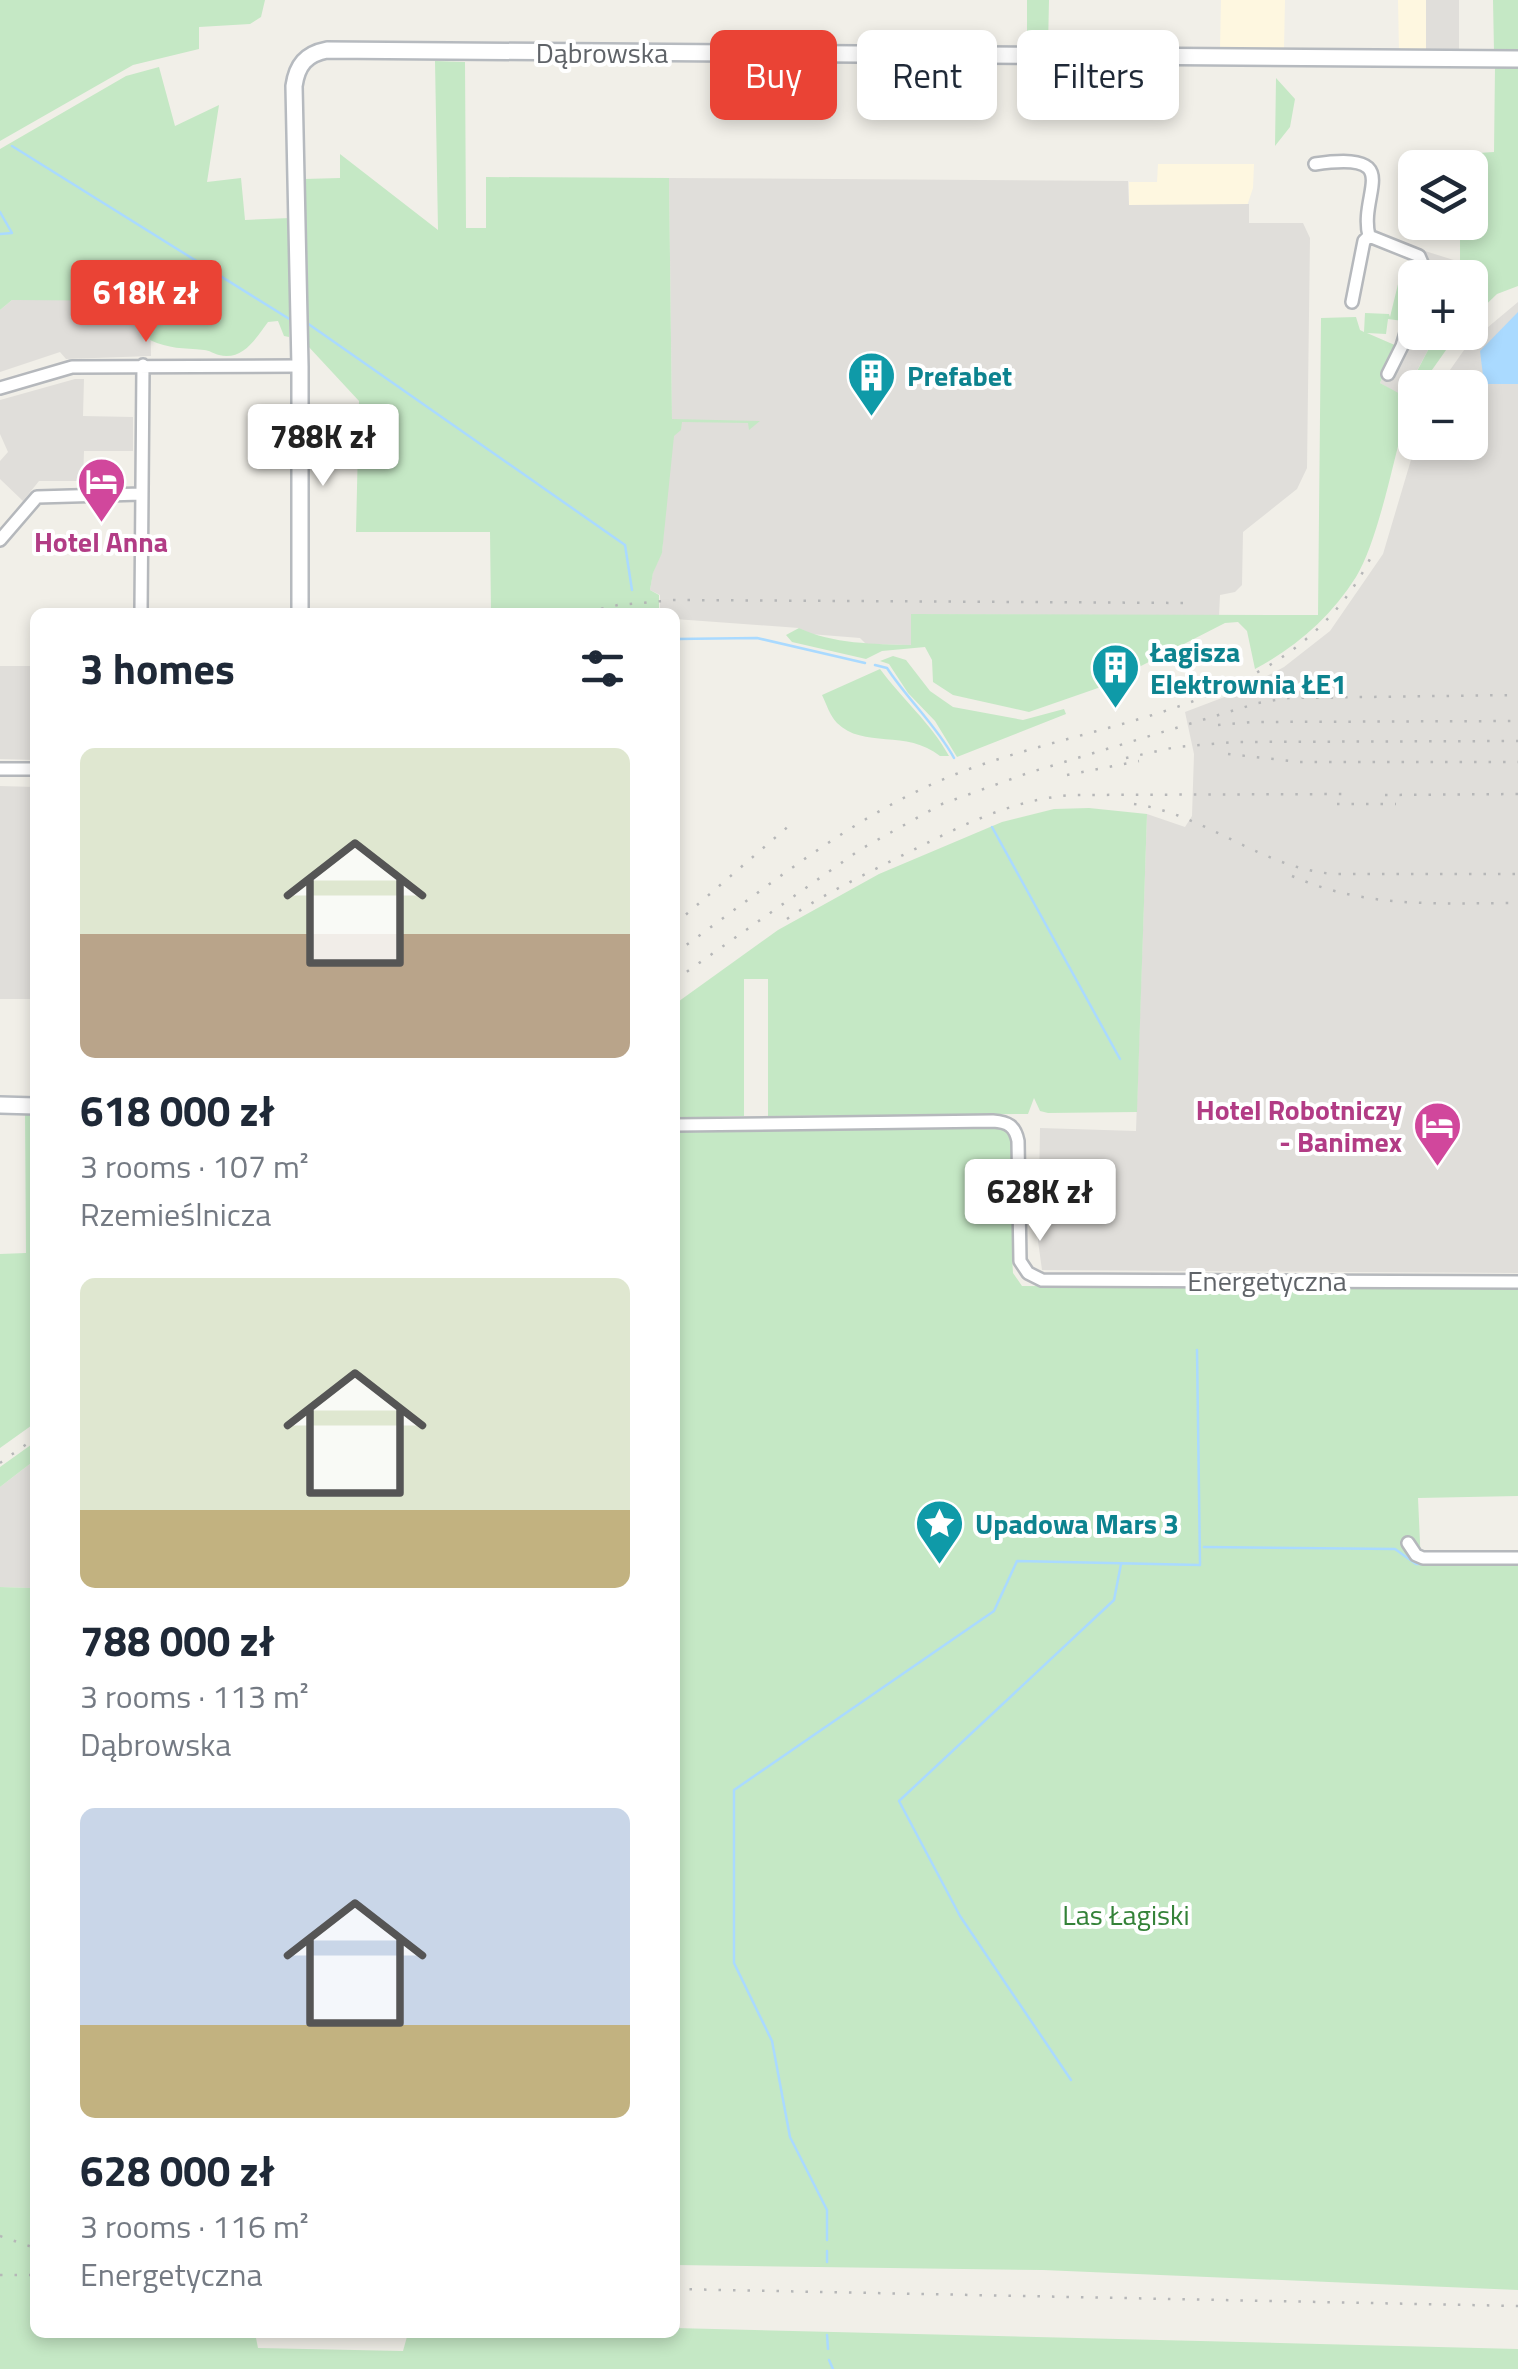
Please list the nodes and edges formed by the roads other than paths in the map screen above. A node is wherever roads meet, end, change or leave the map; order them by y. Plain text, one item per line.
1 (1518, 59) edge
2 (1316, 164) dead end
3 (1369, 236) junction
4 (1422, 260) edge
5 (1352, 302) dead end
6 (1400, 350) edge
7 (142, 365) junction
8 (300, 366) junction
9 (1388, 374) dead end
10 (0, 388) edge
11 (141, 494) junction
12 (0, 540) edge
13 (141, 608) edge
14 (300, 608) edge
15 (0, 769) edge
16 (30, 769) edge
17 (0, 1106) edge
18 (30, 1106) edge
19 (680, 1125) edge
20 (1518, 1282) edge
21 (1408, 1543) dead end
22 (1518, 1558) edge

1 - 8 street, Dąbrowska
2 - 3 street
3 - 4 street
3 - 5 street
6 - 9 street
7 - 8 street
7 - 10 street
7 - 11 street
8 - 14 street, Dąbrowska
11 - 12 street
11 - 13 street
15 - 16 street
17 - 18 street
19 - 20 street, Energetyczna
21 - 22 street

